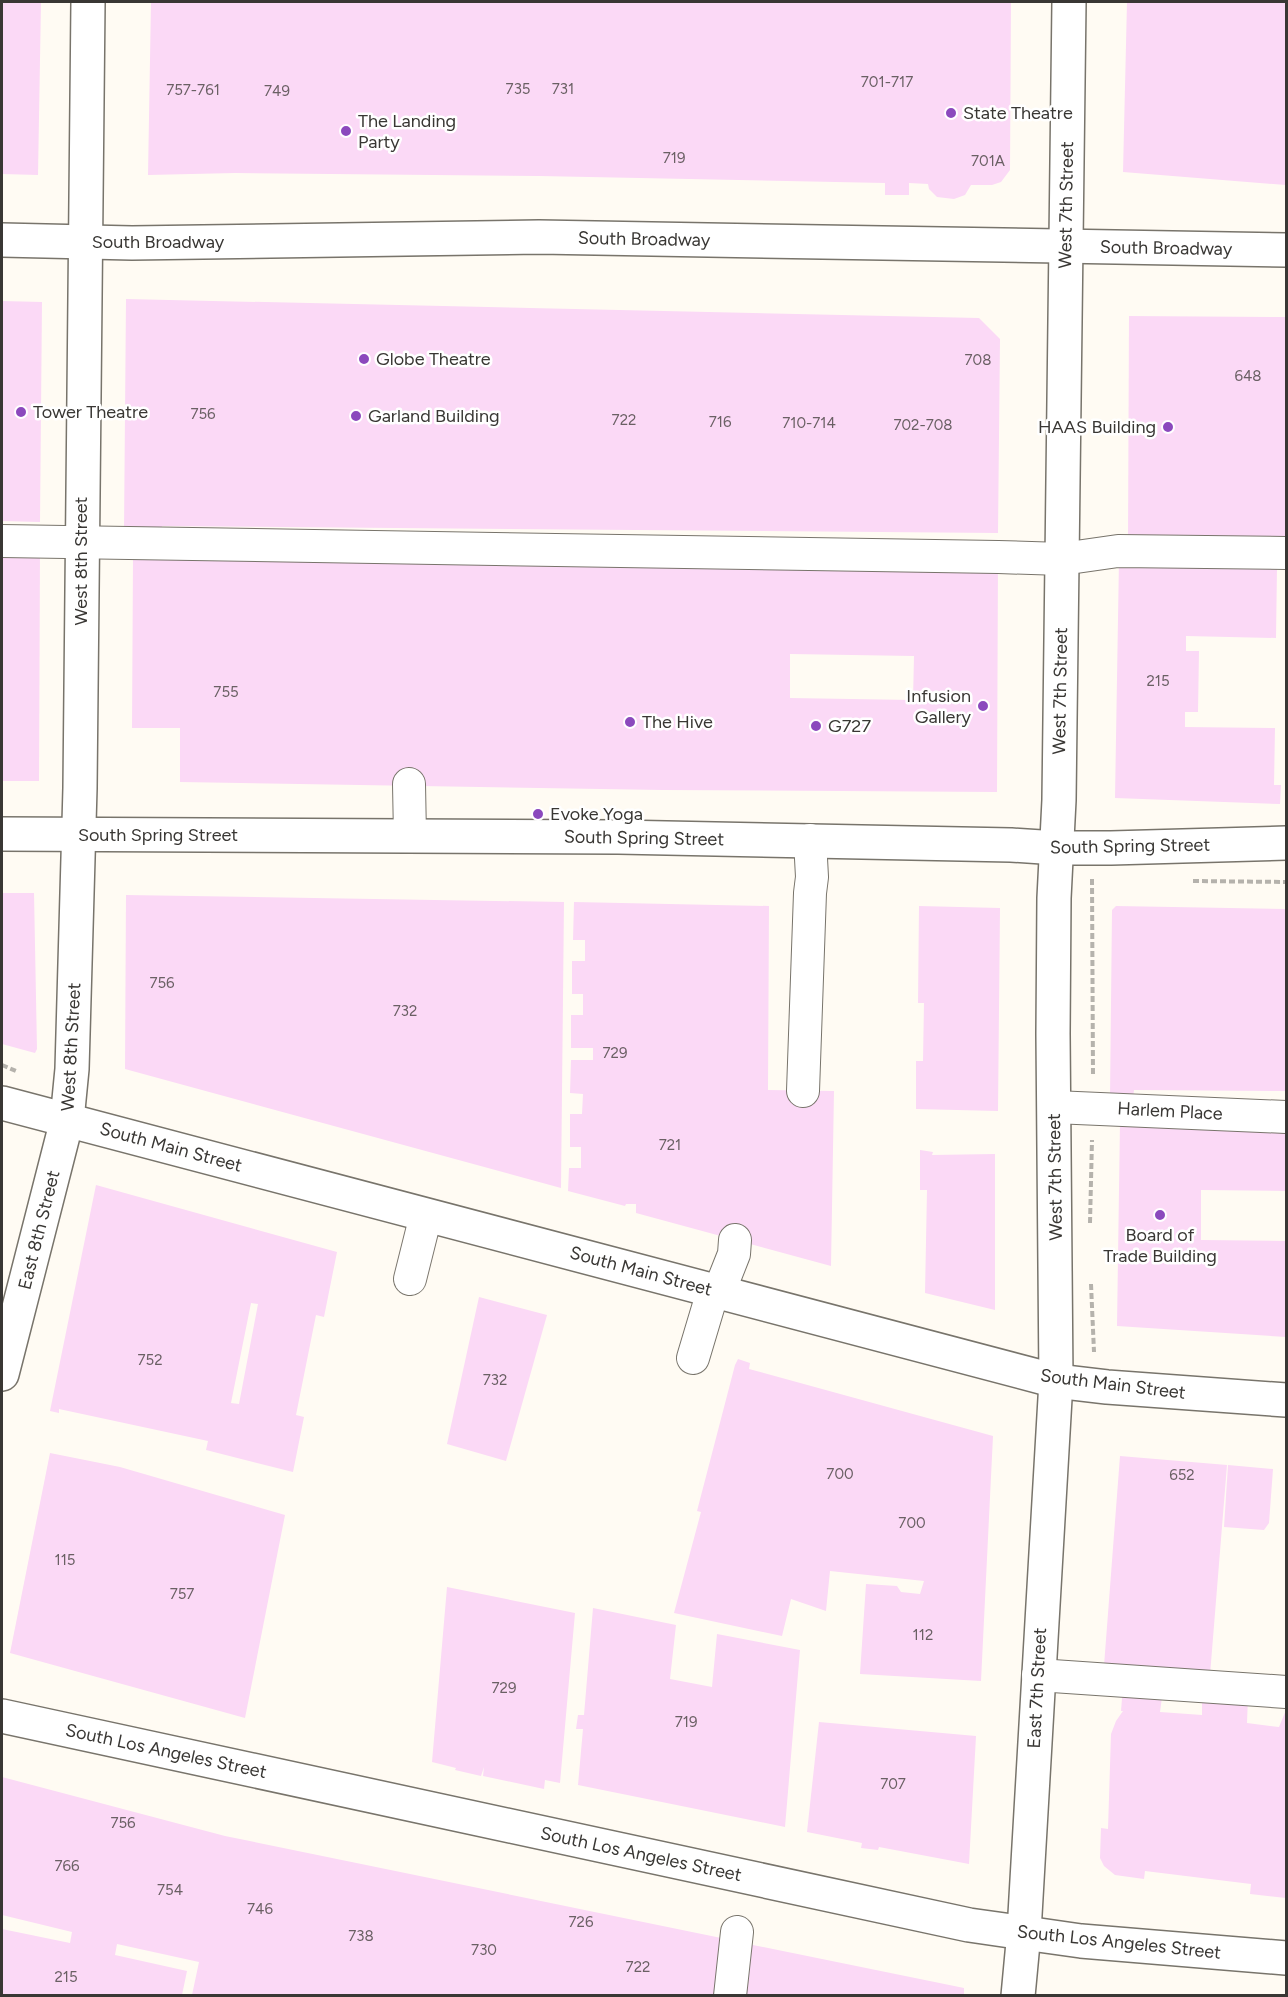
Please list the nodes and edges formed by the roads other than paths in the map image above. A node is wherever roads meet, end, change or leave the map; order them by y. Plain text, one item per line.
1 (88, 2) edge
2 (1069, 2) edge
3 (2, 240) edge
4 (85, 242) junction
5 (1066, 246) junction
6 (1287, 250) edge
7 (2, 542) edge
8 (81, 544) junction
9 (1287, 553) edge
10 (1062, 560) junction
11 (409, 784) dead end
12 (2, 834) edge
13 (79, 835) junction
14 (410, 836) junction
15 (810, 840) junction
16 (1287, 843) edge
17 (1057, 848) junction
18 (803, 1091) dead end
19 (2, 1103) edge
20 (1054, 1107) junction
21 (1287, 1117) edge
22 (67, 1120) junction
23 (426, 1215) junction
24 (735, 1240) dead end
25 (410, 1279) dead end
26 (716, 1291) junction
27 (693, 1358) dead end
28 (2, 1374) edge
29 (1056, 1381) junction
30 (1287, 1400) edge
31 (1038, 1675) junction
32 (1287, 1692) edge
33 (2, 1716) edge
34 (737, 1932) dead end
35 (1024, 1932) junction
36 (1287, 1958) edge
37 (730, 1995) edge
38 (1018, 1995) edge

1 - 4 main road, West 8th Street
2 - 5 main road, West 7th Street
3 - 4 main road, South Broadway
4 - 5 main road, South Broadway
4 - 8 main road, West 8th Street
5 - 6 main road, South Broadway
5 - 10 main road, West 7th Street
7 - 8 street
8 - 10 street
8 - 13 main road, West 8th Street
9 - 10 street
10 - 17 main road, West 7th Street
11 - 14 street
12 - 13 main road, South Spring Street
13 - 14 main road, South Spring Street
13 - 22 main road, West 8th Street
14 - 15 main road, South Spring Street
15 - 17 main road, South Spring Street
15 - 18 street
16 - 17 main road, South Spring Street
17 - 20 main road, West 7th Street
19 - 22 main road, South Main Street
20 - 21 street, Harlem Place
20 - 29 main road, West 7th Street
22 - 23 main road, South Main Street
22 - 28 main road, East 8th Street
23 - 25 street
23 - 26 main road, South Main Street
24 - 26 street
26 - 27 street
26 - 29 main road, South Main Street
29 - 30 main road, South Main Street
29 - 31 main road, East 7th Street
31 - 32 street
31 - 35 main road, East 7th Street
33 - 35 main road, South Los Angeles Street
34 - 37 street
35 - 36 main road, South Los Angeles Street
35 - 38 main road, East 7th Street

